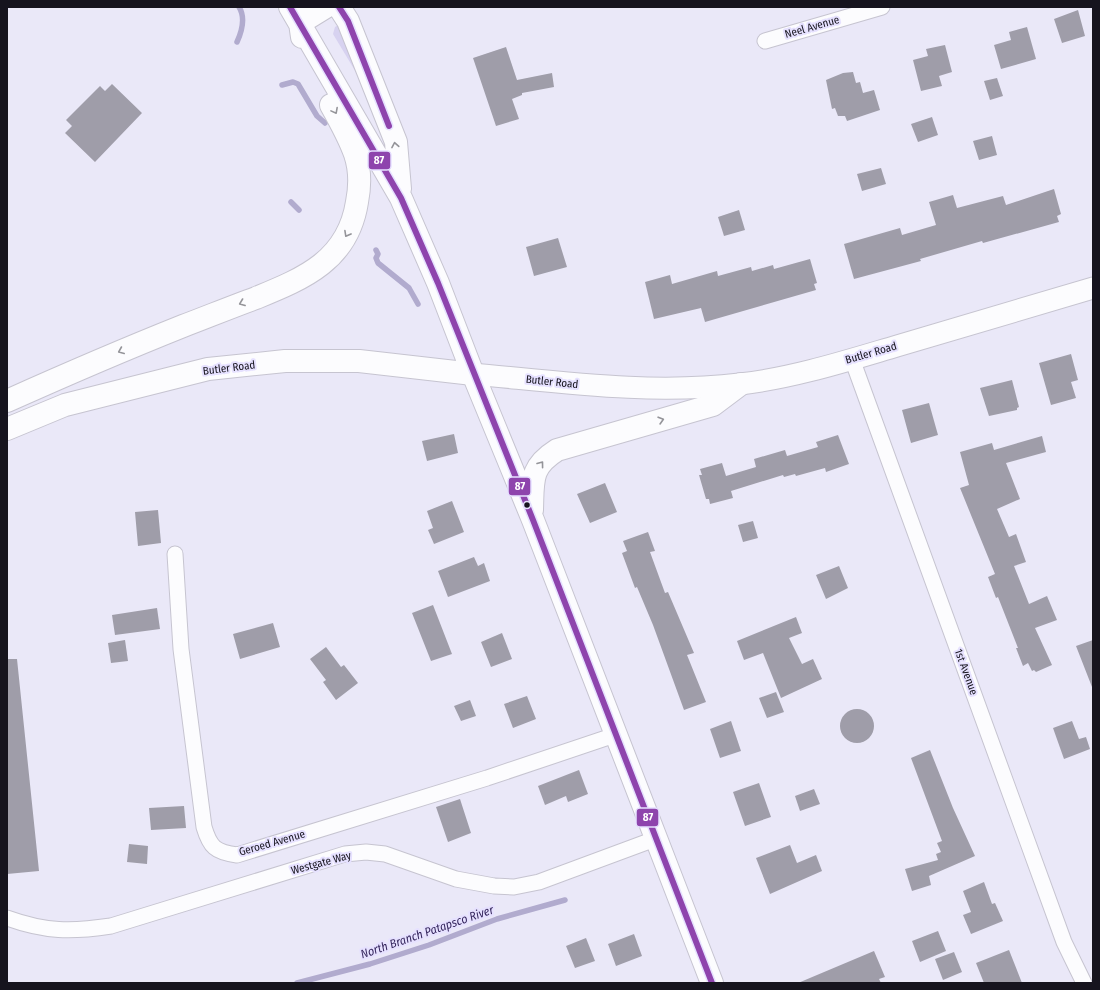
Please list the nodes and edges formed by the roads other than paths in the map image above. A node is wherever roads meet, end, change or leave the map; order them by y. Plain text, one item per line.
1 (326, 7) edge
2 (339, 7) edge
3 (882, 7) edge
4 (295, 15) edge
5 (765, 40) dead end
6 (401, 198) junction
7 (1093, 288) edge
8 (852, 359) junction
9 (473, 374) junction
10 (741, 384) junction
11 (7, 401) edge
12 (7, 429) edge
13 (531, 515) junction
14 (175, 554) dead end
15 (612, 725) junction
16 (655, 839) junction
17 (7, 918) edge
18 (712, 983) edge
19 (1084, 983) edge

1 - 4 main road
6 -> 2 main road
3 - 5 street, Neel Avenue
4 - 6 main road
4 -> 11 main road
6 - 9 main road
7 - 8 main road, Butler Road
8 - 10 main road, Butler Road
8 - 19 street, 1st Avenue
9 - 10 main road, Butler Road
9 - 12 main road, Butler Road
9 - 13 main road
13 -> 10 main road
13 - 15 main road
14 - 15 street, Geroed Avenue
15 - 16 main road
16 - 17 street, Westgate Way
16 - 18 main road

